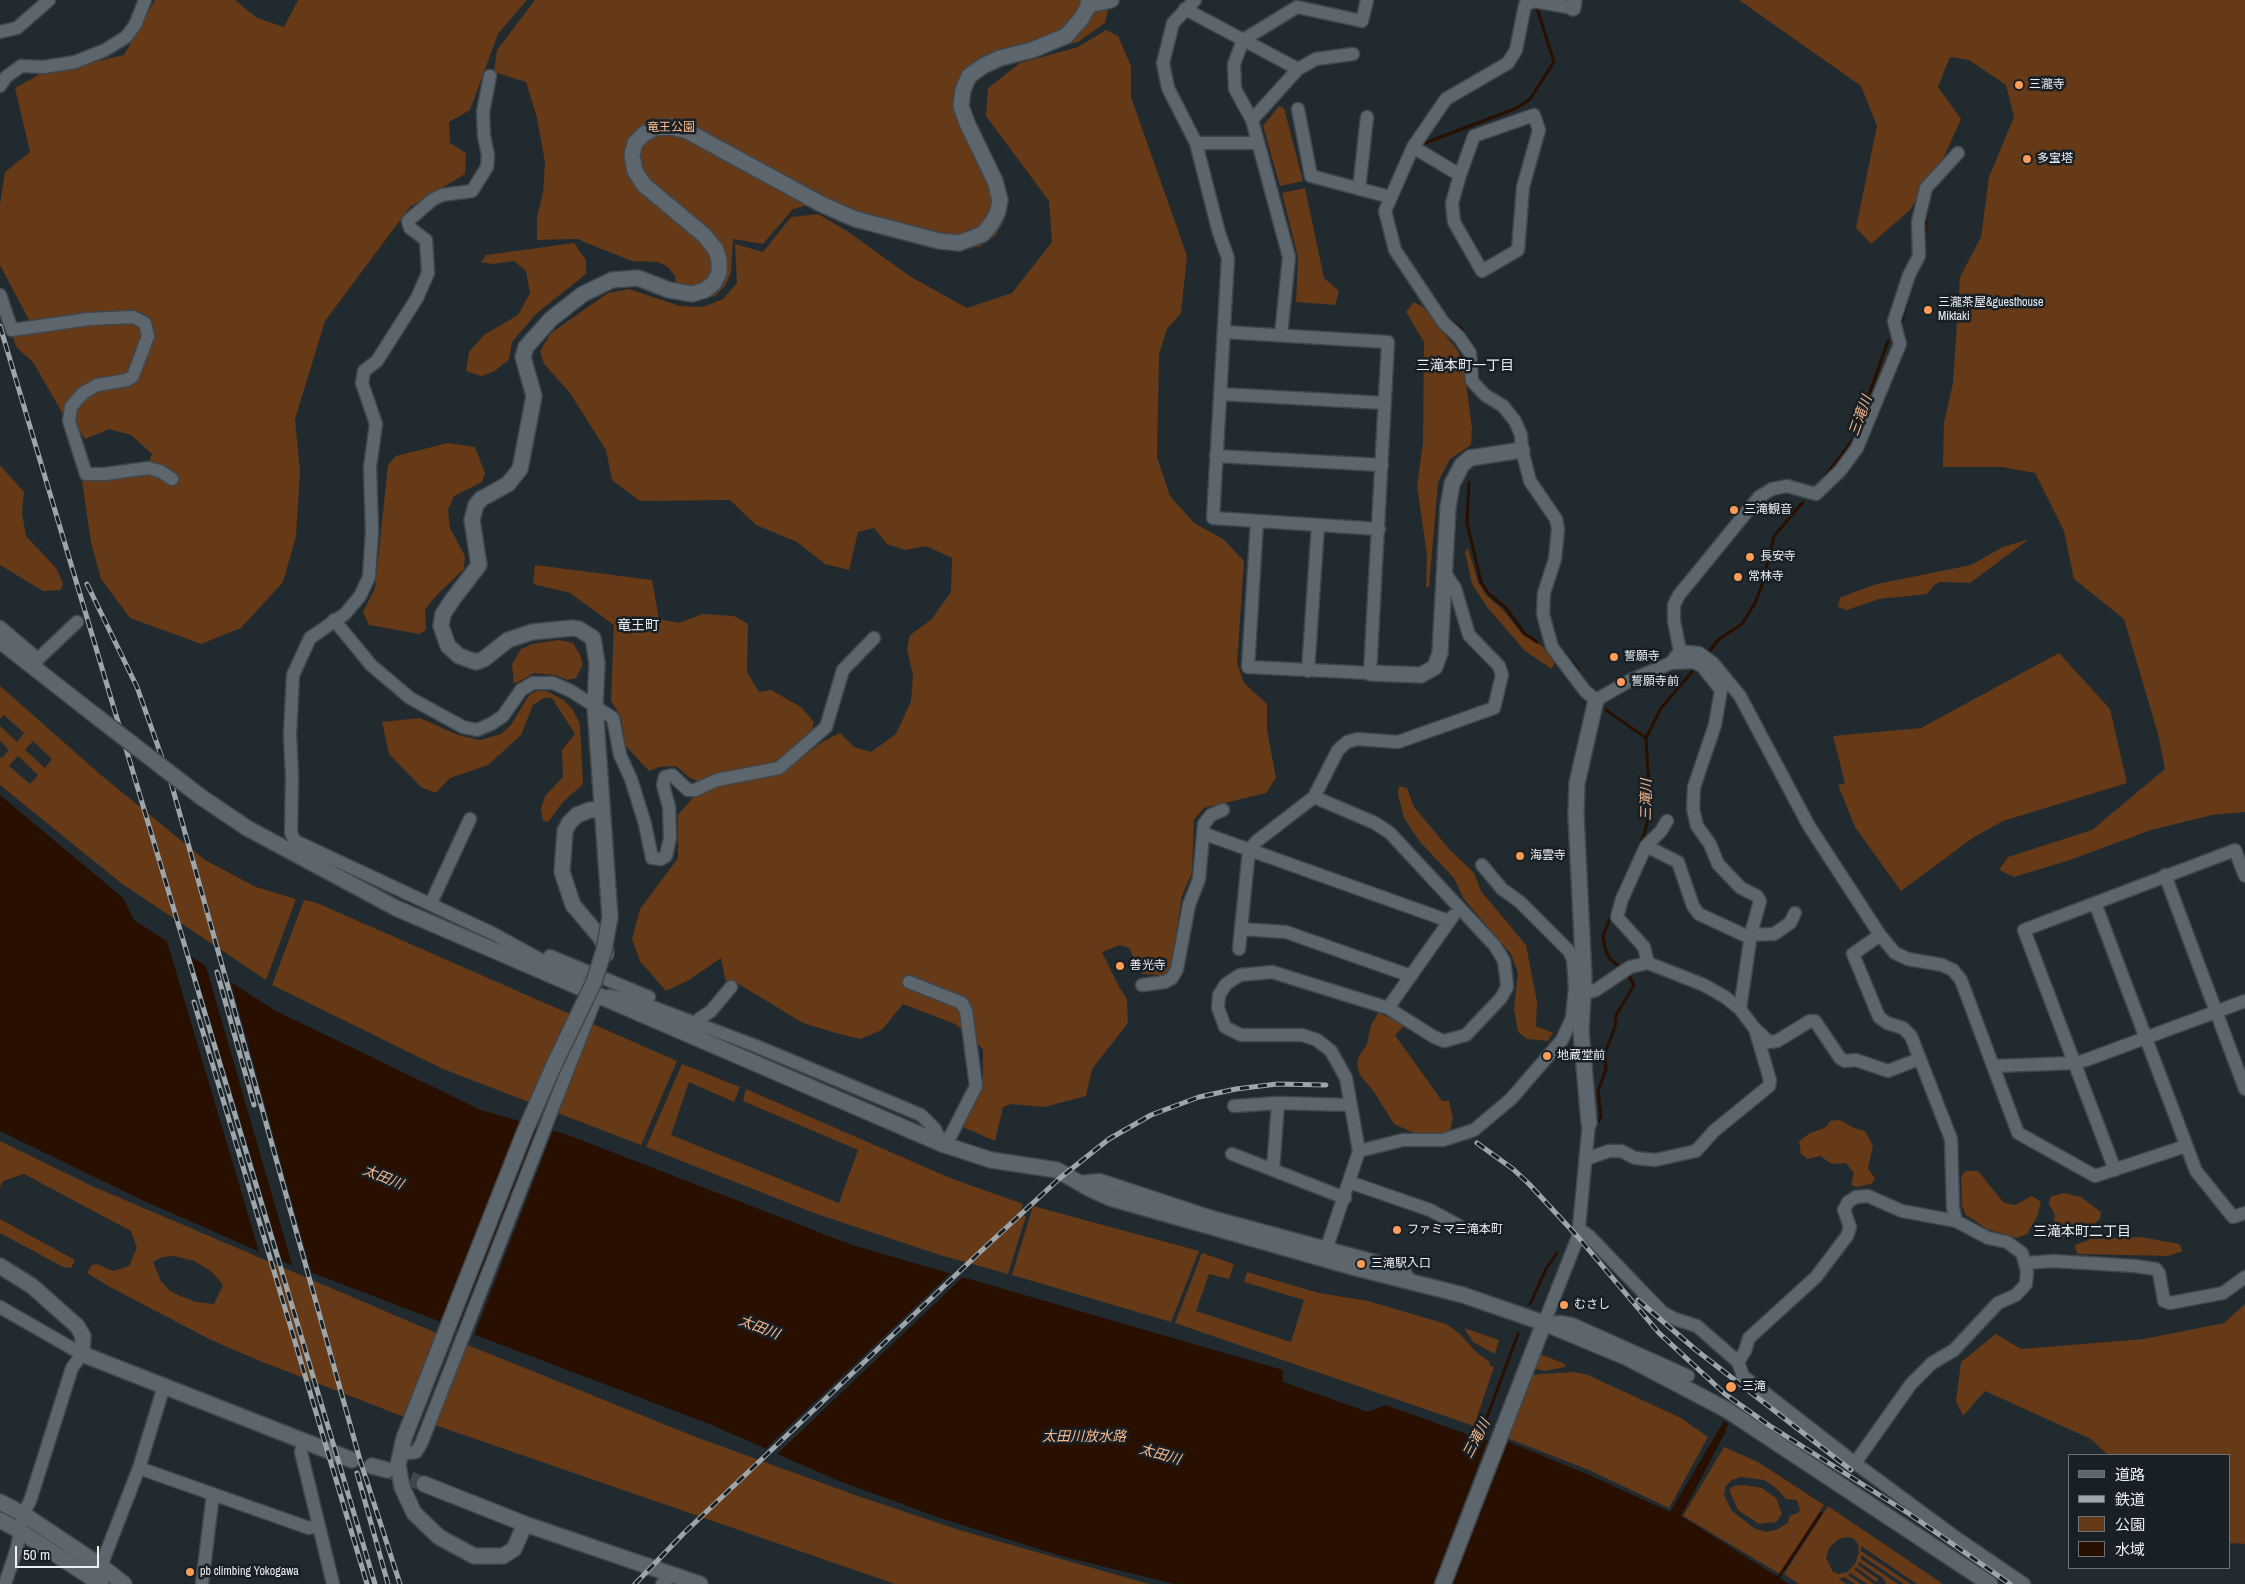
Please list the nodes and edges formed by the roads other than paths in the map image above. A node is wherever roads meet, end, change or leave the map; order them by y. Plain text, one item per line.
1 (49, 0) edge
2 (145, 0) edge
3 (1111, 0) edge
4 (1195, 0) edge
5 (1366, 0) edge
6 (1089, 3) edge
7 (1573, 4) edge
8 (1185, 9) junction
9 (0, 32) edge
10 (1243, 40) junction
11 (1353, 54) dead end
12 (1298, 69) junction
13 (490, 76) dead end
14 (0, 86) edge
15 (1298, 109) dead end
16 (1367, 116) dead end
17 (1252, 120) junction
18 (1196, 143) junction
19 (1258, 143) junction
20 (1413, 147) junction
21 (1958, 152) dead end
22 (1460, 175) junction
23 (1359, 189) junction
24 (1390, 197) junction
25 (0, 295) edge
26 (1224, 332) junction
27 (1281, 335) junction
28 (1220, 394) junction
29 (1385, 403) junction
30 (1522, 450) junction
31 (1216, 456) junction
32 (1382, 465) junction
33 (172, 479) dead end
34 (1257, 521) junction
35 (1318, 525) junction
36 (1379, 529) junction
37 (1444, 572) junction
38 (334, 620) junction
39 (77, 622) dead end
40 (0, 627) edge
41 (874, 638) dead end
42 (0, 642) edge
43 (1680, 652) junction
44 (1671, 663) junction
45 (36, 664) junction
46 (1308, 671) junction
47 (1370, 673) junction
48 (1596, 700) junction
49 (595, 706) junction
50 (1314, 797) junction
51 (602, 809) junction
52 (1223, 810) dead end
53 (470, 819) dead end
54 (1667, 821) dead end
55 (1204, 834) junction
56 (1646, 846) junction
57 (1249, 850) junction
58 (1482, 865) dead end
59 (2165, 875) junction
60 (2245, 876) edge
61 (430, 903) junction
62 (2095, 903) junction
63 (1459, 907) junction
64 (1796, 913) dead end
65 (1449, 921) junction
66 (1241, 930) junction
67 (494, 934) junction
68 (1750, 934) junction
69 (1880, 935) junction
70 (1239, 949) dead end
71 (1648, 963) junction
72 (1411, 976) junction
73 (909, 982) dead end
74 (1142, 985) dead end
75 (731, 987) dead end
76 (598, 989) junction
77 (1583, 994) junction
78 (2245, 1001) edge
79 (1388, 1008) junction
80 (1740, 1009) junction
81 (2216, 1012) junction
82 (1577, 1017) junction
83 (699, 1019) junction
84 (1755, 1030) junction
85 (2145, 1038) junction
86 (756, 1046) junction
87 (1919, 1059) junction
88 (2075, 1063) junction
89 (1995, 1066) junction
90 (2245, 1089) edge
91 (1278, 1103) junction
92 (1352, 1105) junction
93 (1234, 1106) dead end
94 (1589, 1123) joint
95 (942, 1144) junction
96 (2186, 1146) junction
97 (1359, 1151) junction
98 (1232, 1154) dead end
99 (1586, 1160) junction
100 (1272, 1170) junction
101 (2115, 1170) junction
102 (1349, 1182) junction
103 (1345, 1198) junction
104 (2245, 1213) edge
105 (1956, 1221) junction
106 (1458, 1225) dead end
107 (1580, 1229) junction
108 (1259, 1235) junction
109 (1327, 1247) junction
110 (2026, 1263) junction
111 (0, 1266) edge
112 (2245, 1276) edge
113 (1409, 1280) junction
114 (0, 1307) edge
115 (1542, 1329) junction
116 (82, 1354) junction
117 (1738, 1362) junction
118 (1688, 1376) dead end
119 (164, 1386) junction
120 (304, 1440) junction
121 (400, 1454) junction
122 (352, 1460) dead end
123 (1854, 1463) junction
124 (372, 1466) dead end
125 (139, 1468) junction
126 (387, 1470) tunnel mouth
127 (424, 1484) tunnel mouth
128 (213, 1494) junction
129 (0, 1502) edge
130 (24, 1514) junction
131 (0, 1520) edge
132 (525, 1524) junction
133 (318, 1526) junction
134 (20, 1531) junction
135 (101, 1566) junction
136 (667, 1579) edge
137 (5, 1584) edge
138 (101, 1584) edge
139 (124, 1584) edge
140 (202, 1584) edge
141 (333, 1584) edge
142 (700, 1584) edge
143 (1443, 1584) edge
144 (1990, 1584) edge
145 (2024, 1584) edge

1 - 9 street
2 - 14 street
3 - 6 street
4 - 8 street
5 - 10 street
6 - 49 street
7 - 20 street
8 - 10 street
8 - 18 street
10 - 12 street
10 - 17 street
11 - 12 street
12 - 17 street
13 - 38 street
15 - 23 street
16 - 23 street
17 - 19 street
18 - 19 street
18 - 26 street
19 - 27 street
20 - 22 street
20 - 24 street
21 - 43 street
22 - 22 street
23 - 24 street
24 - 30 street
25 - 33 street
26 - 27 street
26 - 28 street
27 - 29 street
28 - 29 street
28 - 31 street
29 - 32 street
30 - 37 street
30 - 48 street
31 - 32 street
31 - 34 street
32 - 36 street
34 - 35 street
34 - 46 street
35 - 36 street
35 - 46 street
36 - 47 street
37 - 47 street
37 - 50 street
38 - 49 street
38 - 61 street
39 - 45 street
40 - 45 street
41 - 49 street
42 - 45 street
43 - 44 street
43 - 69 street
44 - 48 street
44 - 68 street
45 - 76 street, bridge
46 - 47 street
48 - 77 street
49 - 51 street
50 - 57 street
50 - 63 street
51 - 76 street
51 - 121 street, bridge
52 - 55 street
53 - 61 street
54 - 56 street
55 - 57 street
55 - 74 street
56 - 68 street
56 - 71 street
57 - 65 street
57 - 66 street
58 - 82 street
59 - 60 street
59 - 62 street
59 - 81 street
61 - 67 street
62 - 85 street
62 - 88 street
63 - 65 street
63 - 79 street
64 - 68 street
65 - 72 street
66 - 70 street
66 - 72 street
67 - 76 street
67 - 83 street
68 - 80 street
69 - 87 street
69 - 89 street
71 - 77 street
71 - 80 street
72 - 79 street
73 - 95 street
75 - 83 street
76 - 86 street
76 - 95 street
76 - 121 street
77 - 82 street
78 - 81 street
79 - 92 street
80 - 84 street
81 - 85 street
81 - 90 street
82 - 94 street
82 - 97 street
83 - 86 street
84 - 87 street
84 - 99 street
85 - 88 street
85 - 96 street
86 - 95 street
87 - 105 street
88 - 89 street
88 - 101 street
89 - 101 street
91 - 92 street
91 - 93 street
91 - 100 street
92 - 97 street
94 - 99 street
95 - 108 street
96 - 101 street
96 - 104 street
97 - 102 street
98 - 100 street
99 - 107 street
100 - 103 street
102 - 103 street
102 - 106 street
103 - 109 street
105 - 110 street
105 - 117 street
107 - 115 street
107 - 117 street
108 - 109 street
108 - 113 street
109 - 113 street
110 - 112 street
110 - 123 street
111 - 116 street
113 - 115 street
114 - 116 street
115 - 118 street
115 - 143 street
115 - 144 street
116 - 119 street
116 - 130 street
117 - 123 street
119 - 120 street
119 - 125 street
120 - 122 street
120 - 133 street
121 - 132 street
123 - 145 street
124 - 126 street
125 - 128 street
125 - 135 street
127 - 132 street
128 - 133 street
128 - 140 street
129 - 130 street
130 - 134 street
130 - 135 street
131 - 134 street
132 - 136 street
133 - 141 street
134 - 137 street
134 - 138 street
135 - 139 street
136 - 142 street

